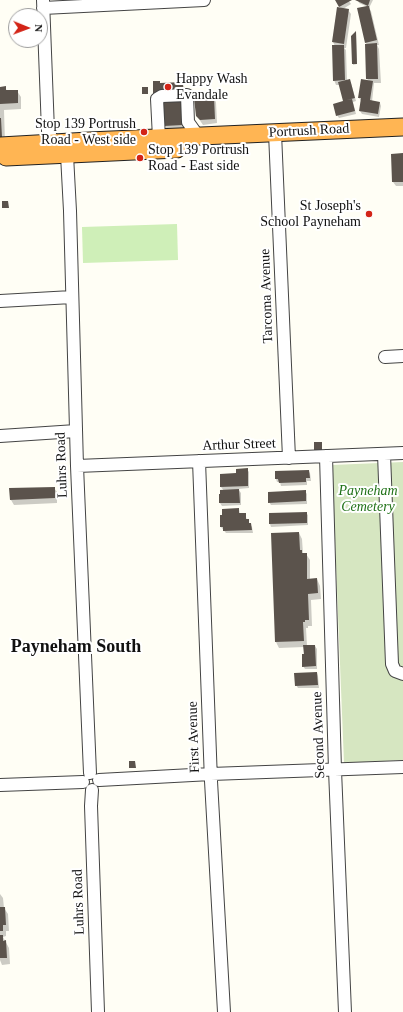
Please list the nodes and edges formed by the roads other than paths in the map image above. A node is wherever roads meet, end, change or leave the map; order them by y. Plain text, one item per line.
1 (204, 0) edge
2 (43, 4) edge
3 (403, 128) edge
4 (198, 136) junction
5 (275, 139) junction
6 (403, 139) edge
7 (47, 140) junction
8 (89, 141) junction
9 (162, 144) junction
10 (0, 146) edge
11 (67, 155) junction
12 (0, 157) edge
13 (72, 297) junction
14 (0, 301) edge
15 (403, 356) edge
16 (385, 357) dead end
17 (76, 432) junction
18 (0, 436) edge
19 (403, 453) edge
20 (384, 454) junction
21 (326, 456) junction
22 (289, 458) junction
23 (199, 461) junction
24 (77, 466) junction
25 (403, 674) edge
26 (403, 767) edge
27 (335, 770) junction
28 (210, 774) junction
29 (91, 778) junction
30 (0, 785) edge
31 (98, 1012) edge
32 (224, 1012) edge
33 (345, 1012) edge

1 - 2 street
2 - 7 street
3 - 5 highway, Portrush Road
4 - 5 highway, Portrush Road
4 - 9 highway, Portrush Road
4 - 9 street
5 - 6 highway, Portrush Road
5 - 9 highway, Portrush Road
5 - 22 street, Tarcoma Avenue
7 - 8 highway, Portrush Road
7 - 10 highway, Portrush Road
7 - 11 highway
8 - 9 highway, Portrush Road
8 - 11 highway
9 - 11 highway, Portrush Road
11 - 12 highway, Portrush Road
11 - 13 street, Luhrs Road
13 - 14 street
13 - 17 street, Luhrs Road
15 - 16 street
17 - 18 street
17 - 24 street, Luhrs Road
19 - 20 street, Arthur Street
20 - 21 street, Arthur Street
20 - 25 street
21 - 22 street, Arthur Street
21 - 27 street, Second Avenue
22 - 23 street, Arthur Street
23 - 24 street, Arthur Street
23 - 28 street, First Avenue
24 - 29 street, Luhrs Road
26 - 27 street
27 - 28 street
27 - 33 street, Second Avenue
28 - 29 street
28 - 32 street, First Avenue
29 - 30 street
29 - 31 street, Luhrs Road

